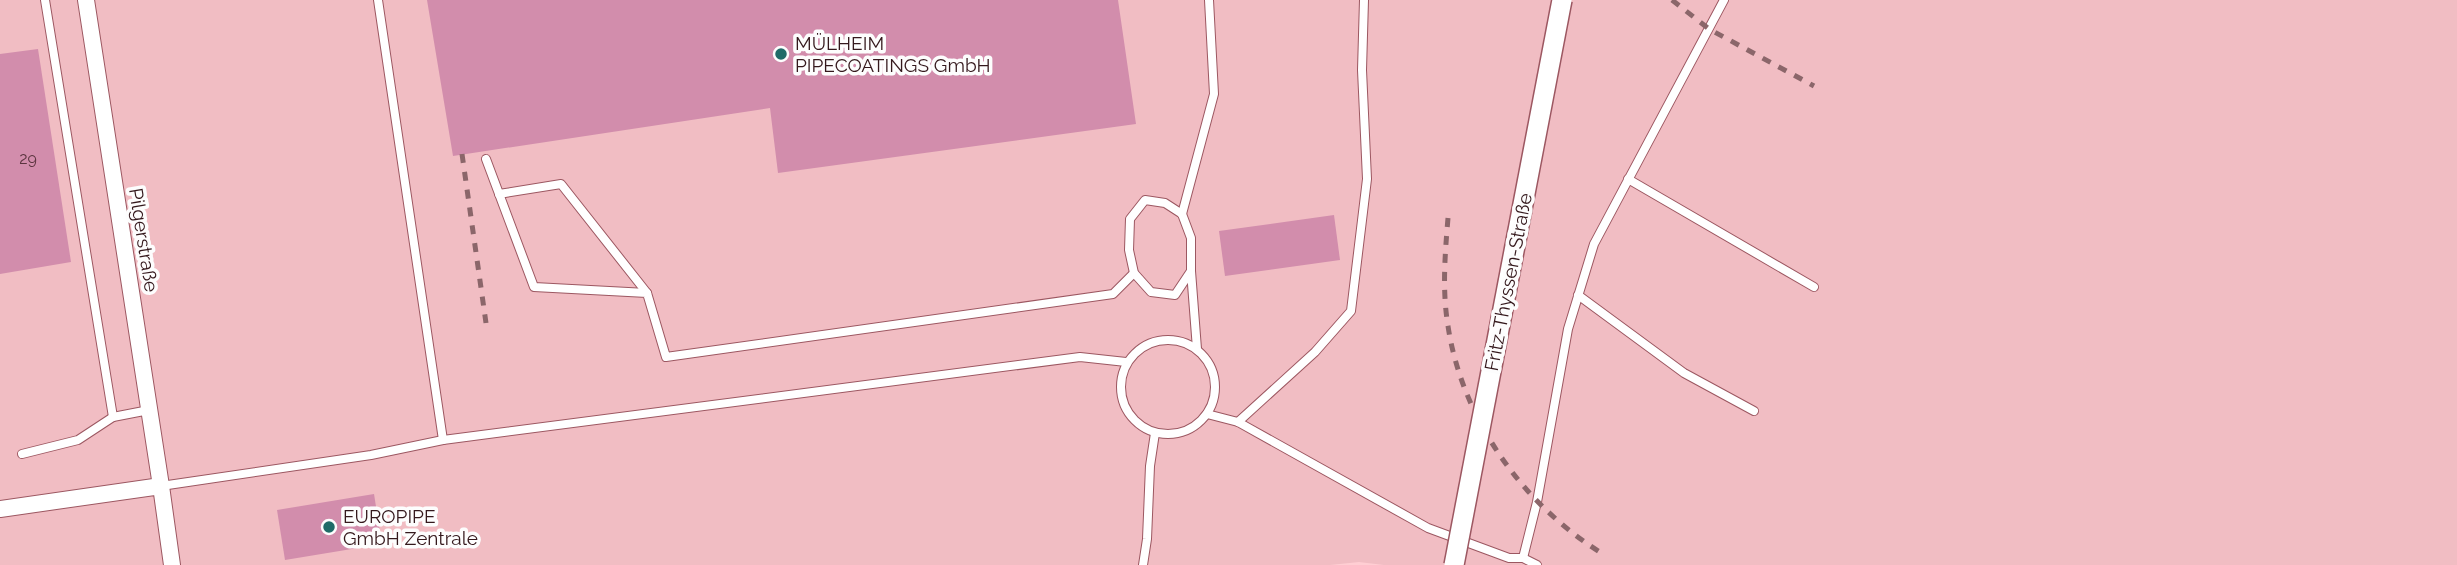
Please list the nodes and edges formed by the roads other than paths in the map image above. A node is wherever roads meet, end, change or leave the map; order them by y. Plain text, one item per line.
1 (45, 0) edge
2 (86, 0) edge
3 (379, 0) edge
4 (1209, 0) edge
5 (1364, 0) edge
6 (1562, 0) edge
7 (1724, 0) edge
8 (486, 159) dead end
9 (1628, 179) junction
10 (499, 194) junction
11 (1182, 214) junction
12 (1191, 271) junction
13 (1134, 273) junction
14 (1814, 287) dead end
15 (647, 293) junction
16 (1578, 295) junction
17 (1197, 349) junction
18 (1126, 362) junction
19 (149, 410) junction
20 (1754, 411) dead end
21 (1207, 414) junction
22 (113, 417) junction
23 (1238, 422) junction
24 (1155, 433) junction
25 (443, 440) junction
26 (22, 454) dead end
27 (161, 485) junction
28 (0, 509) edge
29 (1523, 558) junction
30 (172, 565) edge
31 (1143, 565) edge
32 (1454, 565) edge
33 (1537, 565) edge

1 - 22 lane
2 - 19 street, Pilgerstraße
3 - 25 lane
4 - 11 lane
5 - 23 lane
6 - 32 street, Fritz-Thyssen-Straße, bridge
7 - 9 lane
8 - 10 lane
9 - 14 lane
9 - 16 lane
10 - 15 lane
10 - 15 lane
11 - 12 lane
11 - 13 lane
12 - 13 lane
12 - 17 lane
13 - 15 lane
16 - 20 lane
16 - 29 lane
17 - 18 lane
17 - 21 lane
18 - 24 lane
18 - 25 lane
19 - 22 lane
19 - 27 street, Pilgerstraße
21 - 23 lane
21 - 24 lane
22 - 26 lane
23 - 29 lane
24 - 31 lane
25 - 27 lane
27 - 28 street
27 - 30 street, Pilgerstraße
29 - 33 lane

